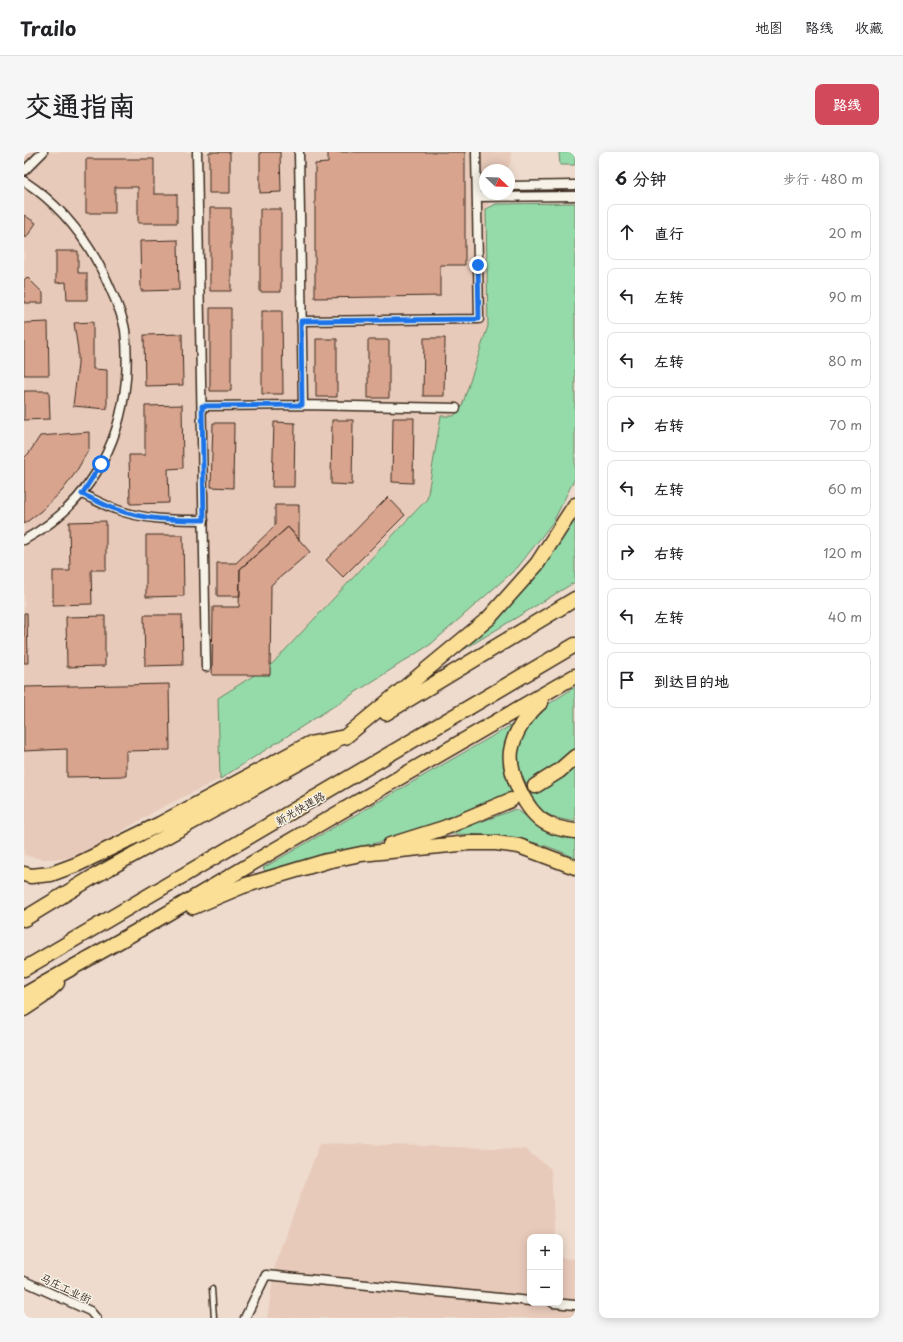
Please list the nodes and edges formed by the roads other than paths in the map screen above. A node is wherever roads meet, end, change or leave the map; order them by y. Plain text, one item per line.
1 (43, 152) edge
2 (197, 152) edge
3 (299, 152) edge
4 (476, 152) edge
5 (24, 171) edge
6 (479, 172) edge
7 (24, 181) edge
8 (575, 185) edge
9 (515, 186) edge
10 (479, 192) edge
11 (575, 196) edge
12 (477, 197) junction
13 (301, 321) junction
14 (302, 405) junction
15 (202, 406) junction
16 (456, 408) dead end
17 (82, 494) junction
18 (575, 505) edge
19 (571, 517) edge
20 (204, 520) junction
21 (24, 540) edge
22 (575, 599) edge
23 (575, 645) edge
24 (206, 667) dead end
25 (575, 676) edge
26 (558, 687) junction
27 (345, 737) junction
28 (575, 757) edge
29 (535, 786) dead end
30 (511, 800) dead end
31 (575, 831) edge
32 (361, 854) junction
33 (575, 867) edge
34 (24, 874) edge
35 (24, 919) edge
36 (146, 926) junction
37 (82, 962) junction
38 (24, 970) edge
39 (24, 995) edge
40 (24, 1009) edge
41 (24, 1281) edge
42 (212, 1289) dead end
43 (527, 1301) edge
44 (563, 1304) edge
45 (575, 1305) edge
46 (96, 1318) edge
47 (214, 1318) edge
48 (245, 1318) edge

1 - 5 street
2 - 15 street
3 - 13 street
4 - 6 street
7 - 17 street
8 - 9 street
10 - 12 street
11 - 12 street
12 - 13 street
13 - 14 street
14 - 15 street
14 - 16 street
15 - 20 street
17 - 20 street
17 - 21 street
18 - 19 highway
19 - 27 highway
20 - 24 street
22 - 27 highway
23 - 38 highway, 新光快速路
25 - 26 highway
26 - 31 highway
26 - 36 highway
27 - 34 highway
27 - 35 highway
28 - 29 highway
30 - 32 highway
32 - 33 highway
32 - 36 highway
36 - 37 highway
37 - 39 highway
37 - 40 highway
41 - 46 street, 马庄工业街
42 - 47 lane
43 - 48 street
44 - 45 street

